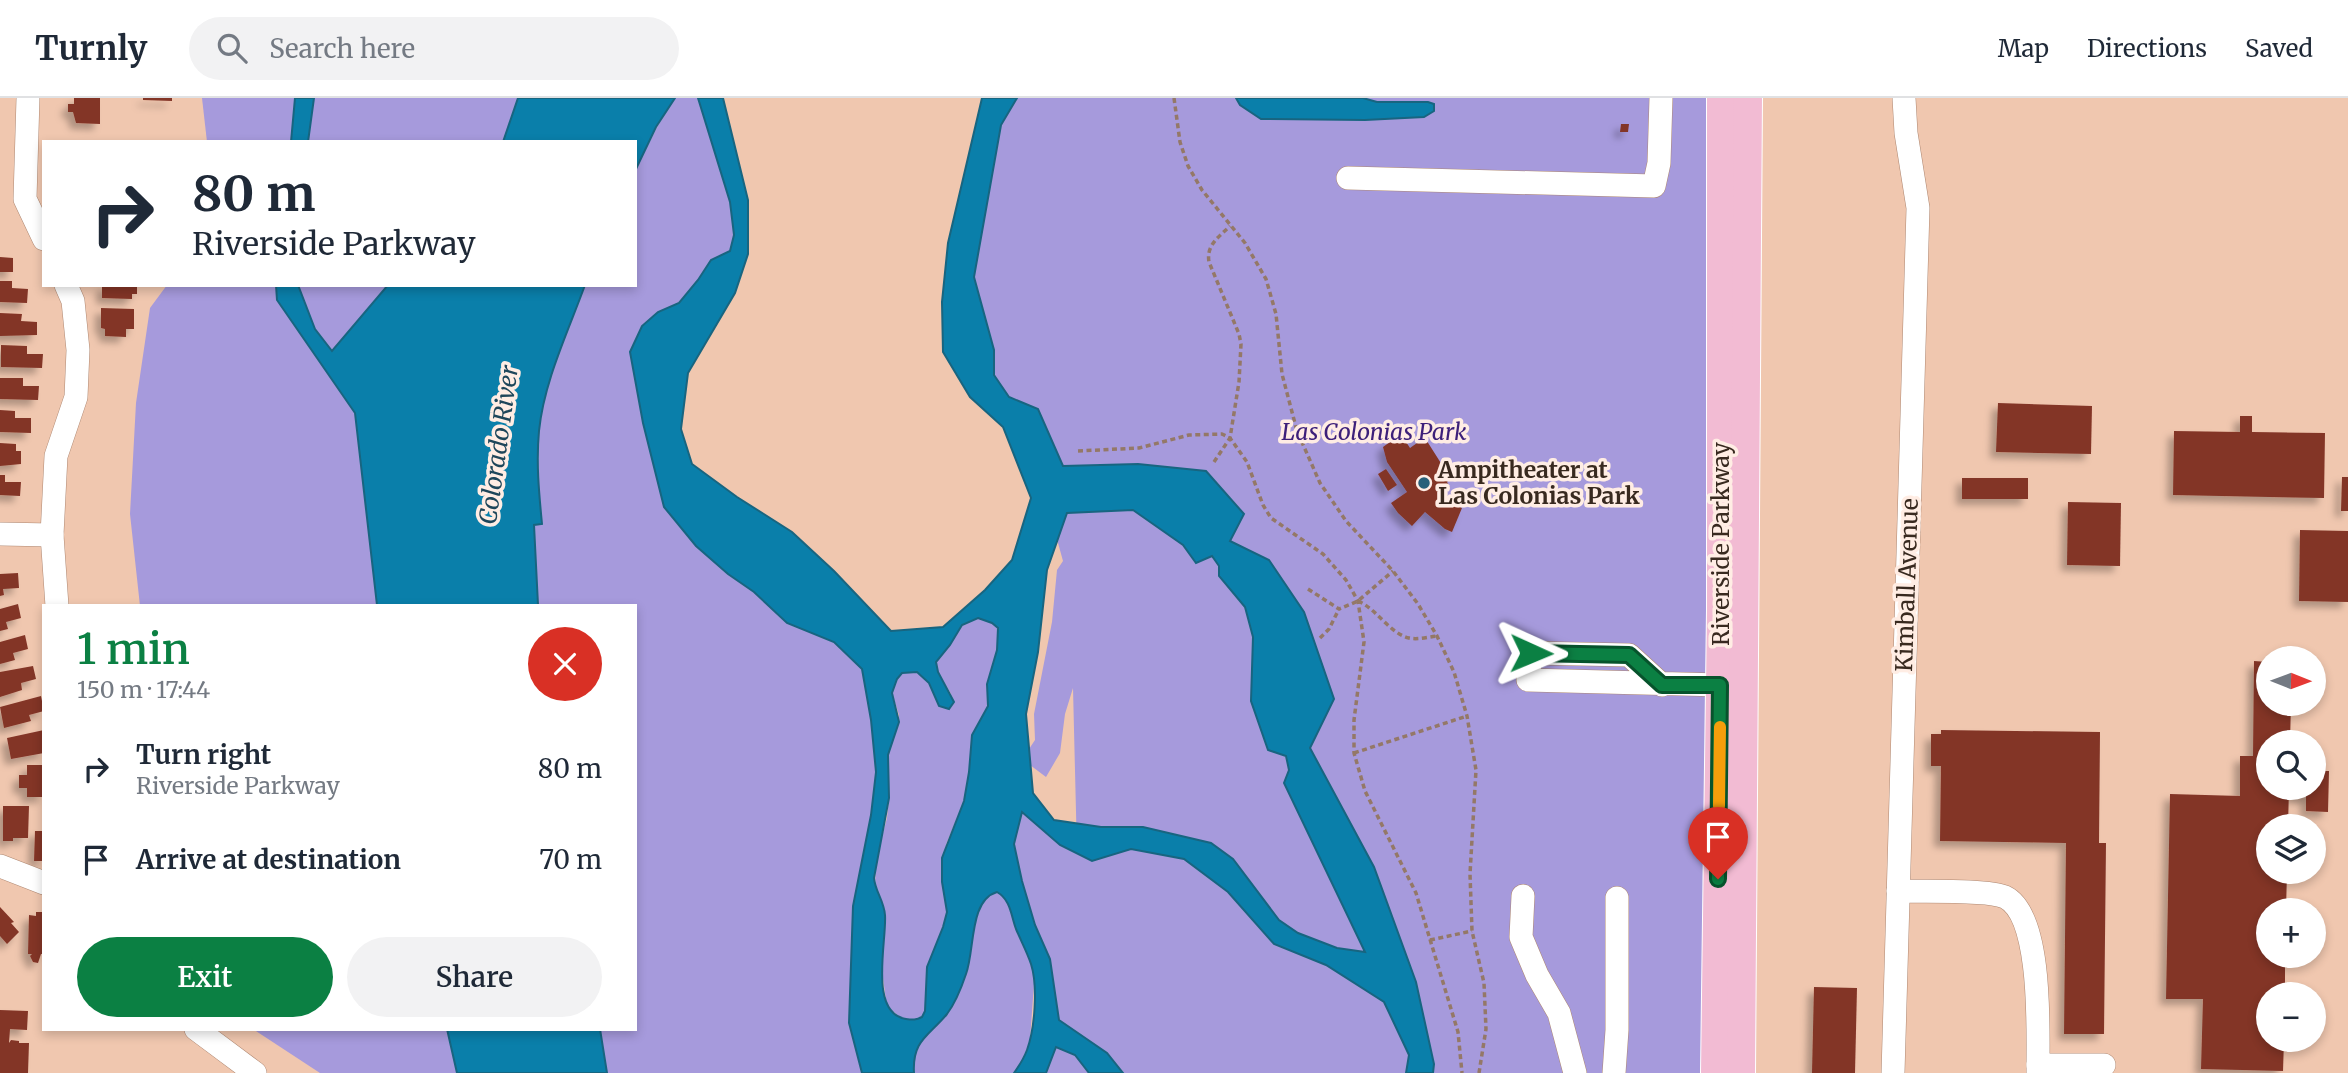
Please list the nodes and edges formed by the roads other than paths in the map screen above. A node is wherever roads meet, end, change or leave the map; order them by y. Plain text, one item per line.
1 (28, 98) edge
2 (1661, 98) edge
3 (1721, 98) edge
4 (1748, 98) edge
5 (1904, 98) edge
6 (1348, 178) dead end
7 (42, 235) edge
8 (67, 287) edge
9 (0, 534) edge
10 (52, 535) junction
11 (57, 604) edge
12 (1662, 685) junction
13 (1720, 685) junction
14 (0, 866) edge
15 (42, 882) edge
16 (1898, 891) junction
17 (1523, 896) dead end
18 (1617, 898) dead end
19 (199, 1031) edge
20 (2104, 1065) dead end
21 (2038, 1069) edge
22 (255, 1073) edge
23 (1575, 1073) edge
24 (1614, 1073) edge
25 (1716, 1073) edge
26 (1741, 1073) edge
27 (1893, 1073) edge

1 - 7 street
2 - 6 street
3 - 13 main road, Riverside Parkway
4 - 26 main road, Riverside Parkway
5 - 16 street, Kimball Avenue
8 - 10 street
9 - 10 street
10 - 11 street
12 - 12 street
12 - 13 street
13 - 25 main road, Riverside Parkway
14 - 15 street
16 - 21 street
16 - 27 street, Kimball Avenue
17 - 23 street
18 - 24 street
19 - 22 street
20 - 21 street

